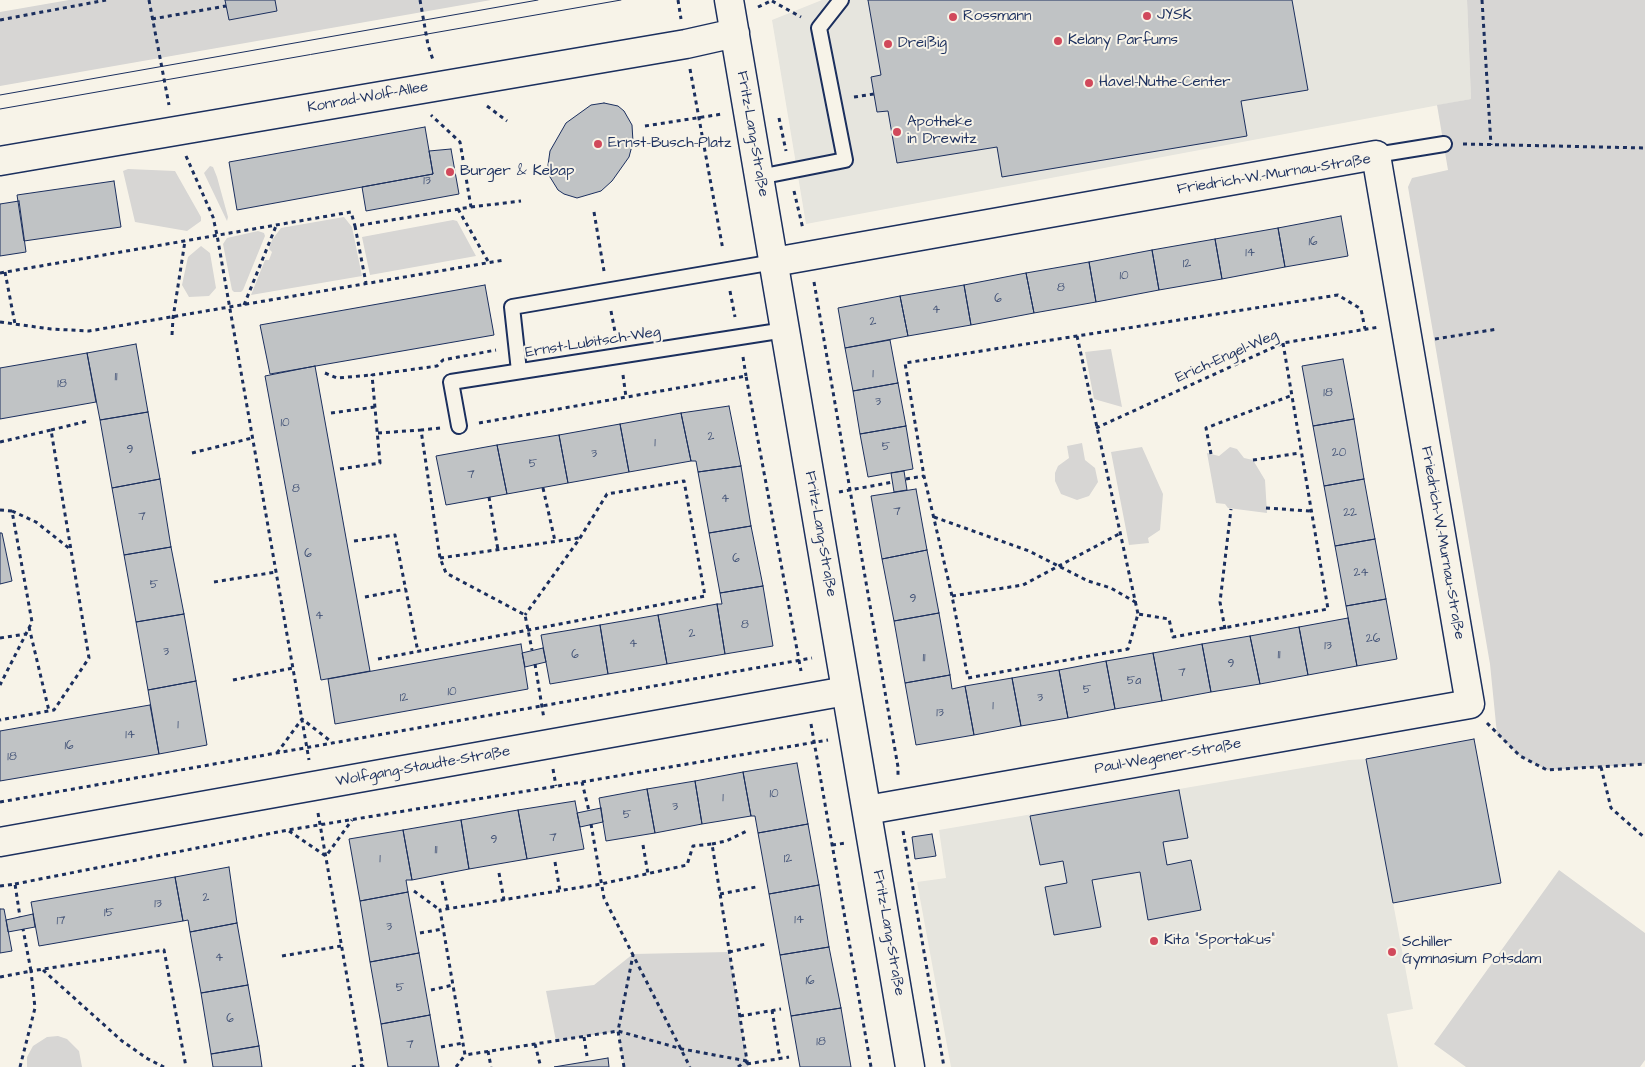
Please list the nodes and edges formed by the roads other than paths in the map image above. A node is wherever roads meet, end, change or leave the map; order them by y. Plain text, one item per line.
1 (730, 0) edge
2 (841, 0) edge
3 (735, 33) junction
4 (1444, 144) road end
5 (1376, 155) junction
6 (0, 161) edge
7 (760, 177) junction
8 (774, 262) junction
9 (785, 330) junction
10 (518, 371) junction
11 (459, 426) road end
12 (846, 691) junction
13 (1470, 704) joint
14 (867, 810) junction
15 (0, 842) edge
16 (910, 1067) edge

1 - 3 street, Fritz-Lang-Straße
2 - 7 lane
3 - 6 street, Konrad-Wolf-Allee
3 - 7 street, Fritz-Lang-Straße
4 - 5 lane
5 - 8 street, Friedrich-W.-Murnau-Straße
5 - 13 street, Friedrich-W.-Murnau-Straße
7 - 8 street, Fritz-Lang-Straße
8 - 9 street, Fritz-Lang-Straße
8 - 10 lane
9 - 10 lane, Ernst-Lubitsch-Weg
9 - 12 street, Fritz-Lang-Straße
10 - 11 lane, Ernst-Lubitsch-Weg
12 - 14 street, Fritz-Lang-Straße
12 - 15 street, Wolfgang-Staudte-Straße
13 - 14 street, Paul-Wegener-Straße
14 - 16 street, Fritz-Lang-Straße

